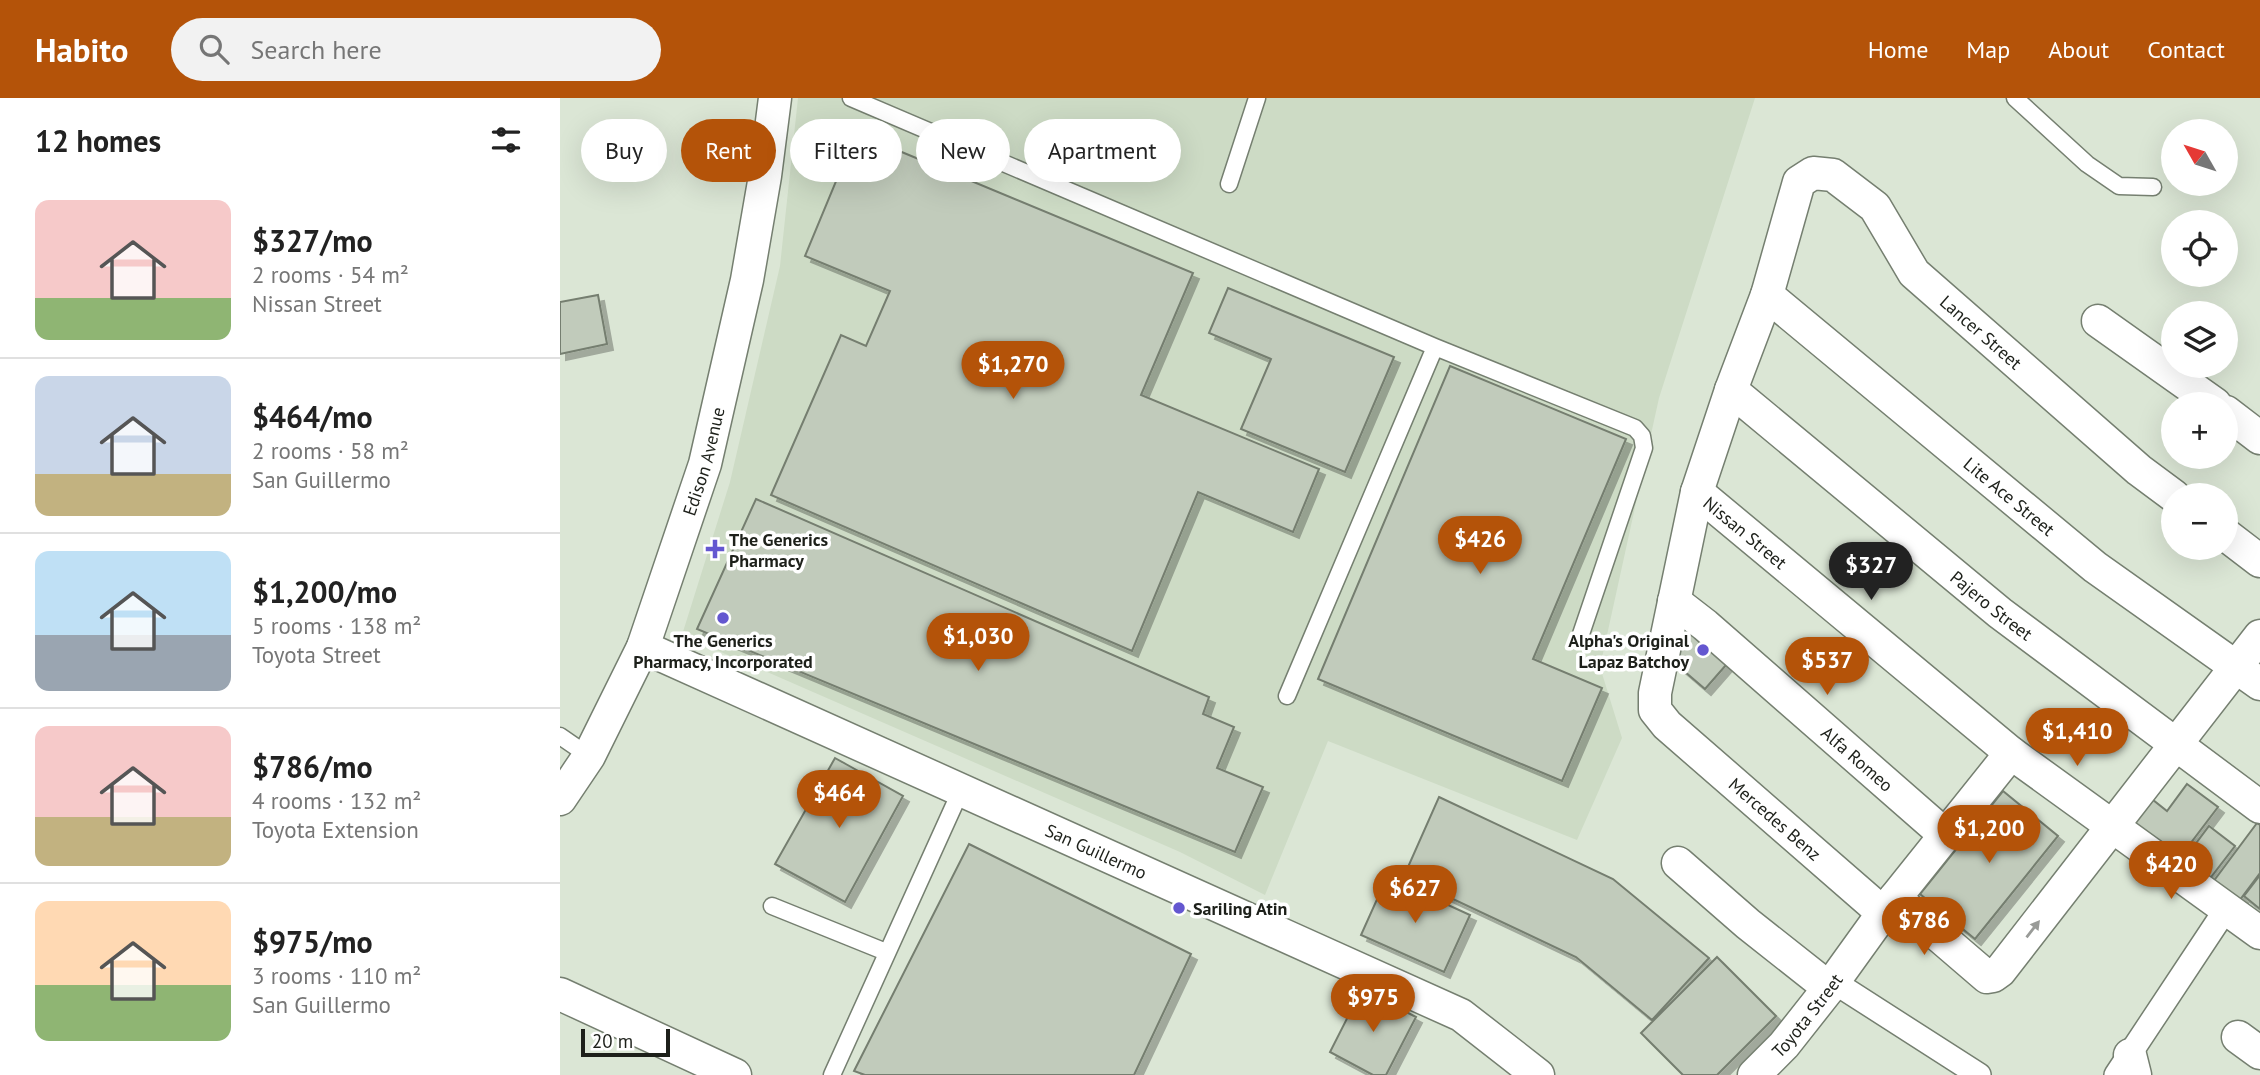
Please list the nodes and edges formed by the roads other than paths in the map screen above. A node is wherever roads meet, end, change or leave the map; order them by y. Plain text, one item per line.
1 (775, 98) edge
2 (851, 98) edge
3 (1257, 98) edge
4 (2018, 99) edge
5 (1228, 184) dead end
6 (2153, 187) dead end
7 (1767, 295) junction
8 (2098, 321) dead end
9 (1436, 347) junction
10 (1731, 390) junction
11 (2240, 420) edge
12 (2161, 486) edge
13 (1697, 492) junction
14 (2238, 544) edge
15 (2260, 561) edge
16 (1674, 601) junction
17 (2260, 636) edge
18 (1580, 637) dead end
19 (643, 647) junction
20 (2248, 675) edge
21 (1287, 696) dead end
22 (560, 736) edge
23 (2176, 744) junction
24 (2011, 753) junction
25 (589, 756) junction
26 (961, 790) junction
27 (560, 799) edge
28 (2260, 807) edge
29 (2113, 826) junction
30 (1945, 835) junction
31 (1678, 863) dead end
32 (1889, 905) junction
33 (772, 906) dead end
34 (2226, 909) junction
35 (2260, 933) edge
36 (886, 952) junction
37 (1831, 985) junction
38 (560, 994) edge
39 (2127, 1068) edge
40 (735, 1075) edge
41 (832, 1075) edge
42 (1538, 1075) edge
43 (1754, 1075) edge
44 (1979, 1075) edge

1 - 19 street, Edison Avenue
2 - 9 lane
3 - 5 lane
4 - 6 lane
7 - 10 street
7 - 12 street, Lancer Street
7 - 20 street, Lite Ace Street
8 - 11 street
9 - 18 lane
9 - 21 lane
10 - 13 street
10 - 23 street, Pajero Street
13 - 16 street
13 - 24 street, Nissan Street
14 - 15 street
16 - 30 street, Alfa Romeo
16 - 32 street, Mercedes Benz
17 - 20 street
19 - 25 street, Edison Avenue
19 - 26 street, San Guillermo
20 - 23 street
22 - 25 lane
23 - 28 street, Pajero Street
23 - 29 street
24 - 29 street, Nissan Street
24 - 30 street, Toyota Street
25 - 27 street, Edison Avenue
26 - 36 lane
26 - 42 street, San Guillermo
32 -> 29 street, Mercedes Benz
29 - 34 street, Nissan Street
30 - 32 street, Toyota Street
31 - 37 street
32 - 37 street, Toyota Street
33 - 36 lane
34 - 35 street, Nissan Street
34 - 39 street
36 - 41 lane
37 - 43 street, Toyota Street
37 - 44 street
38 - 40 street

